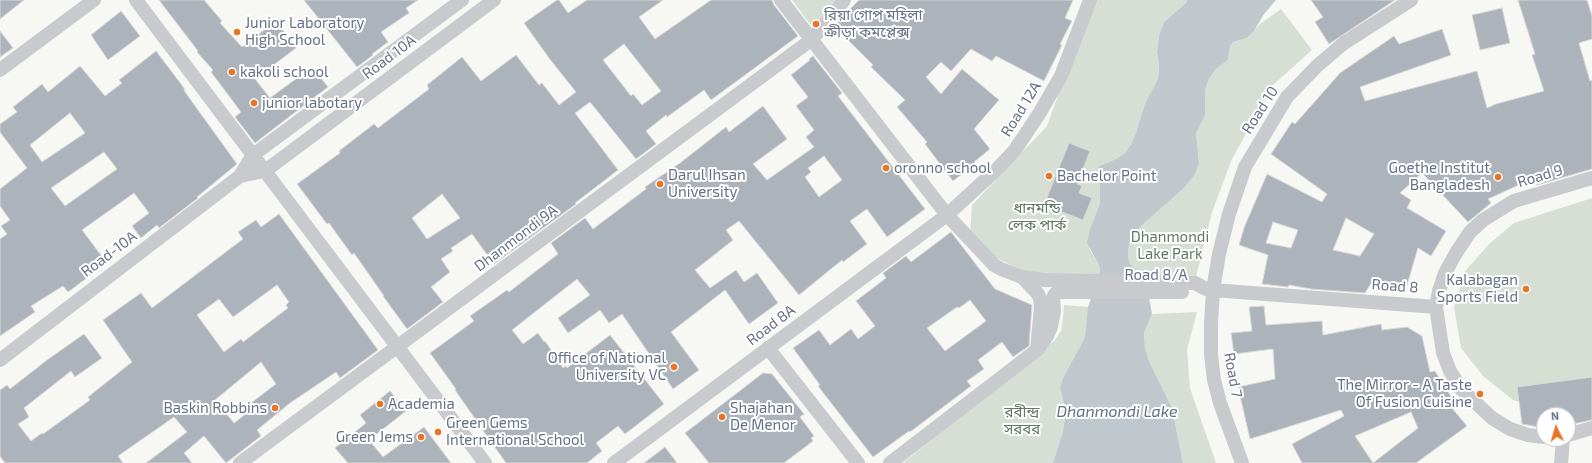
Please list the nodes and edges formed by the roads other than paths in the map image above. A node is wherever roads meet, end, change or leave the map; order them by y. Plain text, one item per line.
1 (94, 0) edge
2 (136, 0) edge
3 (462, 0) edge
4 (494, 0) edge
5 (781, 0) edge
6 (844, 0) edge
7 (1090, 0) edge
8 (1411, 0) edge
9 (812, 40) junction
10 (0, 70) edge
11 (253, 155) junction
12 (265, 171) junction
13 (240, 176) junction
14 (1592, 178) edge
15 (947, 215) junction
16 (1022, 277) junction
17 (1057, 286) junction
18 (1202, 289) junction
19 (1436, 307) junction
20 (397, 347) junction
21 (768, 348) junction
22 (1038, 350) junction
23 (0, 360) edge
24 (1592, 428) edge
25 (1576, 433) edge
26 (1536, 436) edge
27 (1562, 447) edge
28 (240, 463) edge
29 (485, 463) edge
30 (614, 463) edge
31 (858, 463) edge
32 (890, 463) edge
33 (1242, 463) edge
34 (1561, 463) edge

1 - 10 street
2 - 11 street
3 - 11 street, Road 10A
4 - 12 street, Road 10A
5 - 9 street, Road 8/A
6 - 9 street, Dhanmondi 9A
7 - 15 street, Road 12A
8 - 18 street, Road 10
9 - 15 street, Road 8/A
9 - 20 street, Dhanmondi 9A
11 - 12 street
11 - 13 street, Road 10A
12 - 13 street, Road 10A
12 - 20 street
13 - 23 street, Road-10A
14 - 19 street, Road 9
15 - 16 street, Road 8/A
15 - 21 street, Road 8A
16 - 17 street, Road 8/A
16 - 22 street, Road 8/A
17 - 18 street, Road 8/A
17 - 22 street
18 - 19 street, Road 8
18 - 33 street, Road 7
19 - 26 street, Road 8
20 - 28 street, Dhanmondi 9A
20 - 29 street
21 - 30 street, Road 8A
21 - 31 street
22 - 32 street
24 - 25 street
27 - 34 street

